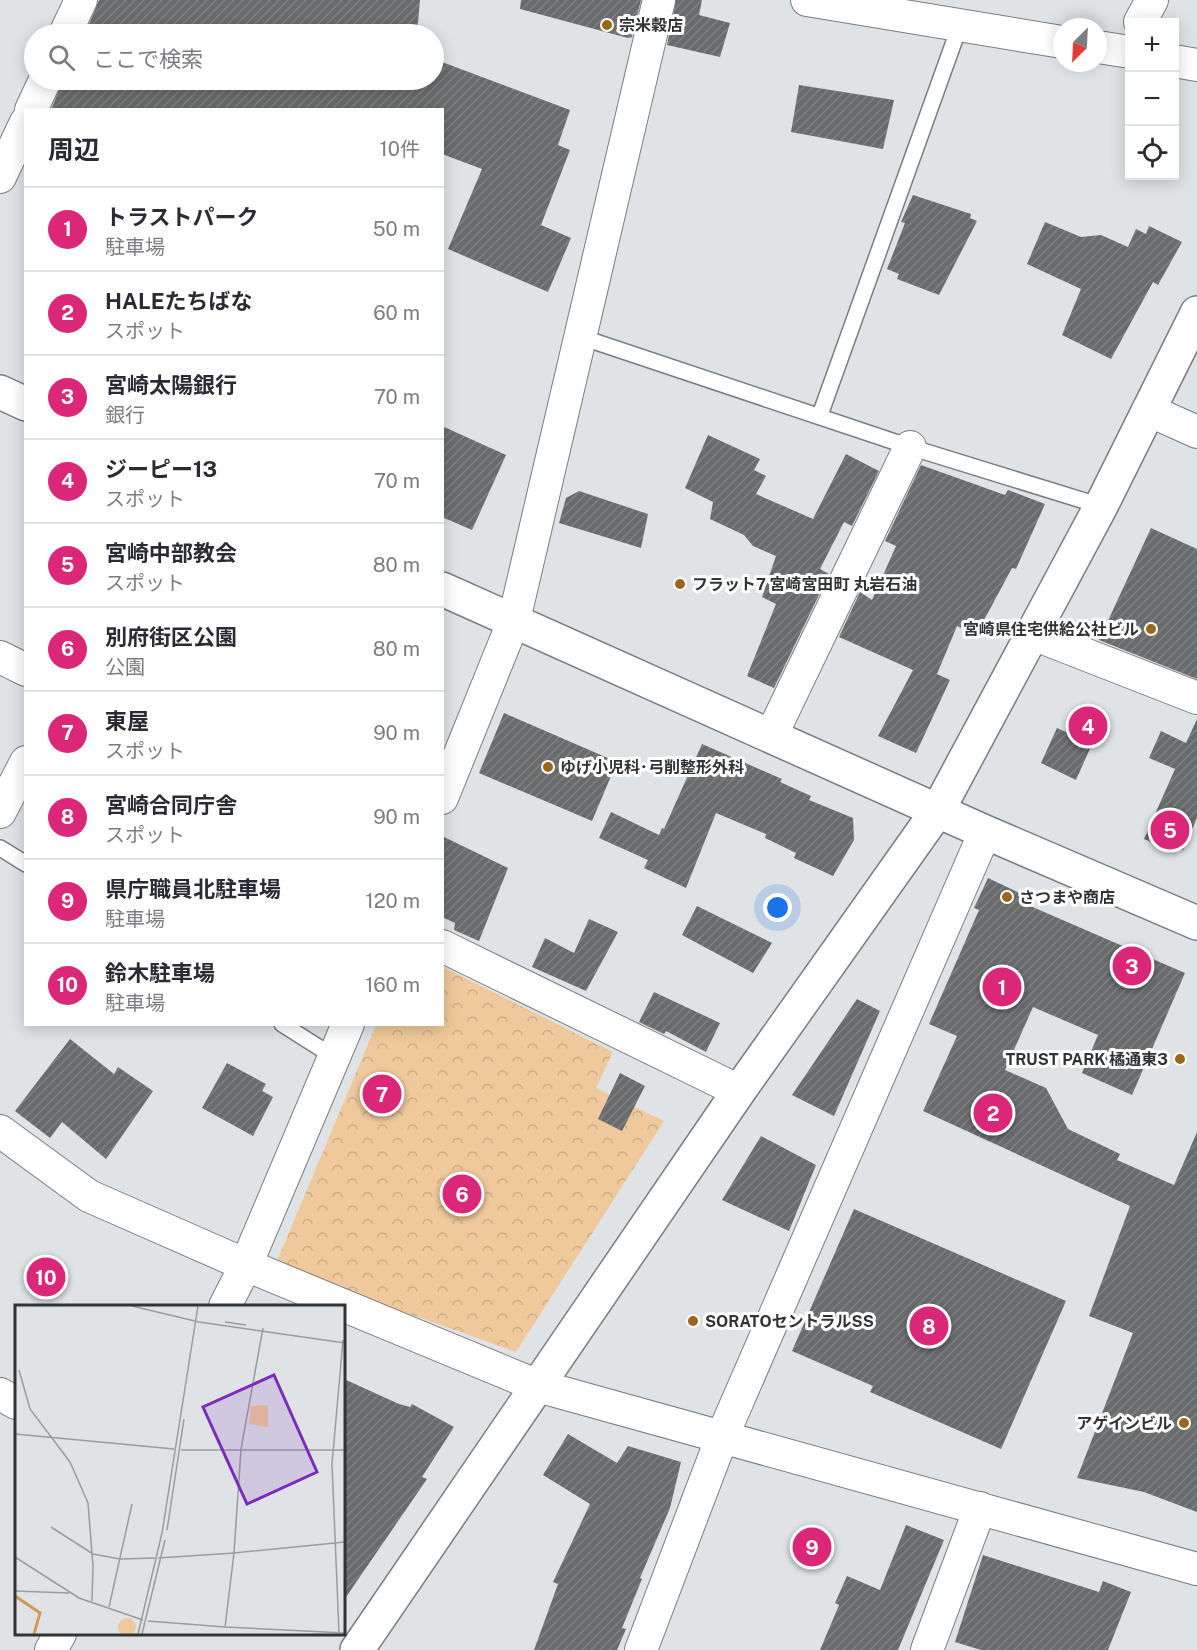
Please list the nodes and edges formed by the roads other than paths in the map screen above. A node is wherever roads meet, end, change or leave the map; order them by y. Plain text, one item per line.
1 (81, 0) edge
2 (659, 0) edge
3 (807, 0) edge
4 (1152, 0) edge
5 (1142, 18) edge
6 (70, 24) edge
7 (960, 25) junction
8 (1053, 40) edge
9 (1179, 62) edge
10 (1197, 65) edge
11 (40, 90) edge
12 (32, 108) edge
13 (24, 126) edge
14 (0, 177) edge
15 (1197, 313) edge
16 (581, 338) junction
17 (0, 392) edge
18 (24, 403) edge
19 (1148, 410) junction
20 (820, 415) junction
21 (1197, 432) edge
22 (910, 447) junction
23 (1101, 506) junction
24 (444, 590) edge
25 (514, 620) junction
26 (1033, 634) junction
27 (0, 657) edge
28 (24, 669) edge
29 (1197, 698) edge
30 (772, 734) junction
31 (24, 766) edge
32 (444, 793) edge
33 (938, 810) junction
34 (0, 812) edge
35 (985, 832) junction
36 (0, 848) edge
37 (24, 863) edge
38 (1197, 923) edge
39 (444, 947) edge
40 (285, 1026) edge
41 (347, 1026) edge
42 (334, 1057) junction
43 (739, 1091) junction
44 (0, 1131) edge
45 (246, 1265) junction
46 (226, 1305) edge
47 (343, 1305) edge
48 (345, 1306) edge
49 (538, 1386) junction
50 (0, 1394) edge
51 (15, 1402) edge
52 (722, 1437) junction
53 (980, 1508) junction
54 (1197, 1569) edge
55 (59, 1635) edge
56 (51, 1650) edge
57 (357, 1650) edge
58 (641, 1650) edge
59 (927, 1650) edge

1 - 6 street
2 - 16 street
3 - 7 street
4 - 5 street
7 - 8 street
7 - 20 lane
9 - 10 street
11 - 12 street
13 - 14 street
15 - 19 street
16 - 20 lane
16 - 25 street
17 - 18 street
19 - 21 street
19 - 23 street
20 - 22 lane
22 - 23 lane
22 - 30 street
23 - 26 street
24 - 25 street
25 - 30 street
25 - 32 street
26 - 29 street
26 - 33 street
27 - 28 street
30 - 33 street
31 - 34 street
33 - 35 street
33 - 43 street
35 - 38 street
35 - 52 street
36 - 37 lane
39 - 43 street
40 - 42 lane
41 - 42 street
42 - 45 street
43 - 49 street
44 - 45 street
45 - 46 street
45 - 47 street
48 - 49 street
49 - 52 street
49 - 57 street
50 - 51 street
52 - 53 street
52 - 58 street
53 - 54 street
53 - 59 street
55 - 56 street

